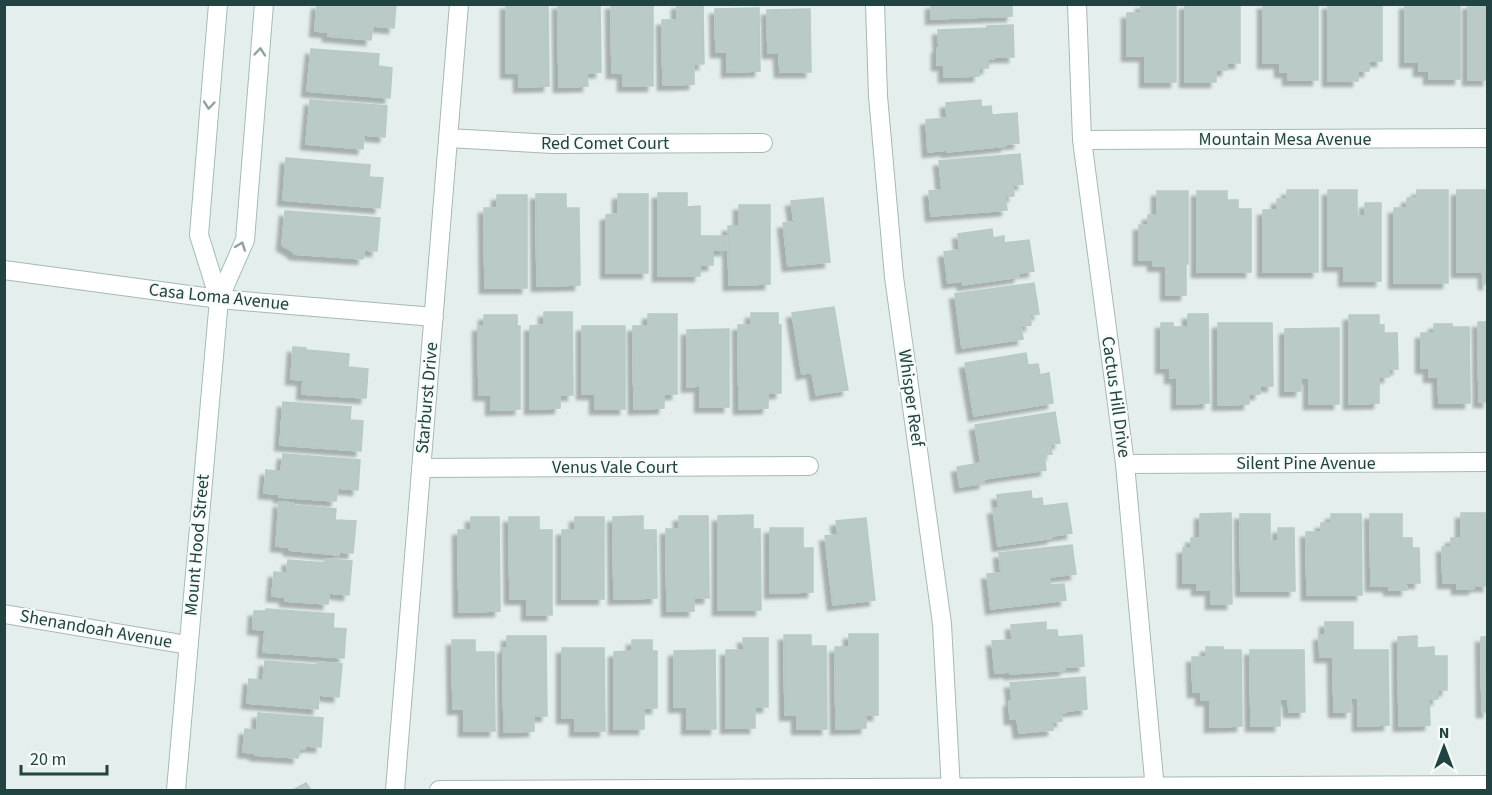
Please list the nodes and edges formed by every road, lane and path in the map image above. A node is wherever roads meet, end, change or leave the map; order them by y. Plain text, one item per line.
1 (218, 4) edge
2 (264, 4) edge
3 (459, 4) edge
4 (875, 4) edge
5 (1077, 4) edge
6 (448, 138) junction
7 (1488, 138) edge
8 (1082, 140) junction
9 (763, 143) dead end
10 (4, 270) edge
11 (219, 299) junction
12 (434, 317) junction
13 (1488, 462) edge
14 (1125, 464) junction
15 (810, 466) dead end
16 (421, 468) junction
17 (4, 614) edge
18 (188, 645) junction
19 (1488, 785) edge
20 (951, 789) edge
21 (1155, 789) edge
22 (176, 790) edge
23 (395, 790) edge
24 (439, 790) edge
25 (750, 790) edge

1 -> 11 street, Mount Hood Street
11 -> 2 street, Mount Hood Street
3 - 6 street, Starburst Drive
4 - 20 street, Whisper Reef
5 - 8 street, Cactus Hill Drive
6 - 9 street, Red Comet Court
6 - 12 street, Starburst Drive
7 - 8 street, Mountain Mesa Avenue
8 - 14 street, Cactus Hill Drive
10 - 11 street, Casa Loma Avenue
11 - 12 street, Casa Loma Avenue
11 - 18 street, Mount Hood Street
12 - 16 street, Starburst Drive
13 - 14 street, Silent Pine Avenue
14 - 21 street, Cactus Hill Drive
15 - 16 street, Venus Vale Court
16 - 23 street, Starburst Drive
17 - 18 street, Shenandoah Avenue
18 - 22 street, Mount Hood Street
19 - 21 street
20 - 21 street
20 - 25 street
24 - 25 street

